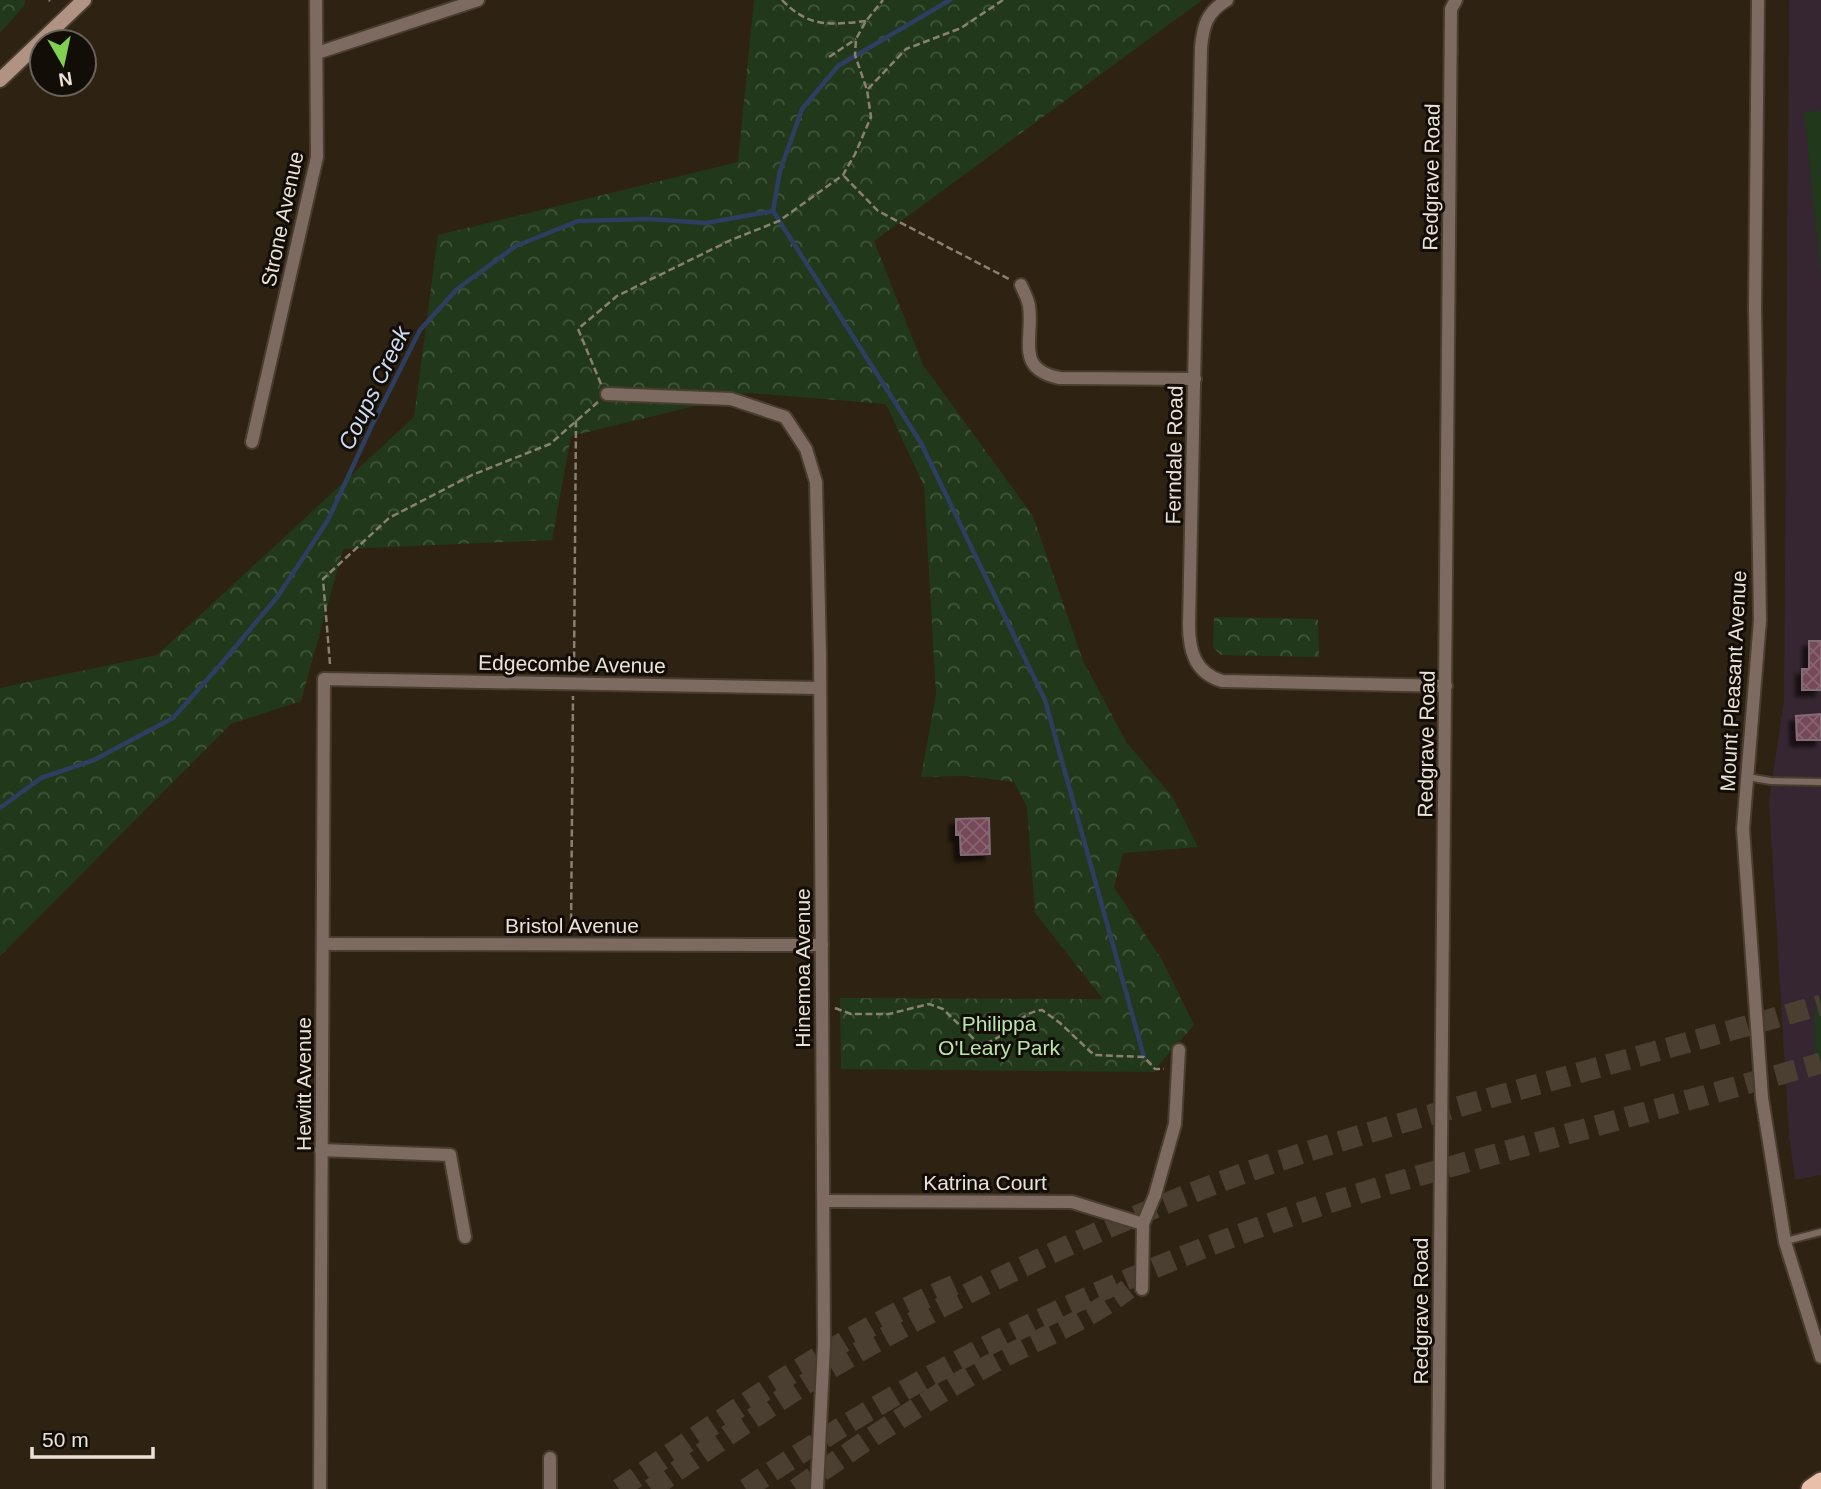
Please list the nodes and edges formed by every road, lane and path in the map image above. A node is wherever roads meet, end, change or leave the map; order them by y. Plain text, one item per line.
1 (84, 0) edge
2 (316, 0) edge
3 (478, 0) edge
4 (782, 0) edge
5 (883, 0) edge
6 (1003, 0) edge
7 (1227, 0) edge
8 (1758, 0) edge
9 (1452, 3) edge
10 (866, 20) junction
11 (856, 39) junction
12 (317, 53) junction
13 (829, 57) dead end
14 (0, 80) edge
15 (867, 90) junction
16 (843, 175) junction
17 (1021, 285) joint
18 (1195, 379) junction
19 (607, 394) junction
20 (252, 442) dead end
21 (324, 679) junction
22 (1446, 686) junction
23 (820, 688) junction
24 (1747, 777) junction
25 (1821, 782) edge
26 (323, 944) junction
27 (822, 945) junction
28 (822, 1003) junction
29 (1179, 1051) dead end
30 (1178, 1069) junction
31 (321, 1150) junction
32 (824, 1200) junction
33 (1143, 1224) junction
34 (1821, 1232) edge
35 (465, 1237) dead end
36 (1786, 1242) junction
37 (1142, 1289) dead end
38 (1821, 1357) edge
39 (550, 1458) dead end
40 (1821, 1482) edge
41 (320, 1489) edge
42 (550, 1489) edge
43 (817, 1489) edge
44 (1438, 1489) edge
45 (1811, 1489) edge

1 - 14 main road
2 - 12 street, Strone Avenue
3 - 12 street
4 - 10 path
5 - 10 path
6 - 15 path
7 - 18 street, Ferndale Road
8 - 24 street, Mount Pleasant Avenue
9 - 22 street, Redgrave Road
10 - 11 path
11 - 13 path
11 - 15 path
12 - 20 street, Strone Avenue
15 - 16 path
16 - 17 path
16 - 19 path
17 - 18 street
18 - 22 street, Ferndale Road
19 - 21 path
19 - 23 street, Hinemoa Avenue
21 - 23 street, Edgecombe Avenue
21 - 26 street, Hewitt Avenue
22 - 44 street, Redgrave Road
23 - 27 street, Hinemoa Avenue
24 - 25 lane
24 - 36 street, Mount Pleasant Avenue
26 - 27 street, Bristol Avenue
26 - 31 street, Hewitt Avenue
27 - 28 street, Hinemoa Avenue
28 - 30 path
28 - 32 street, Hinemoa Avenue
29 - 30 street
30 - 33 street
31 - 35 street
31 - 41 street, Hewitt Avenue
32 - 33 street, Katrina Court
32 - 43 street, Hinemoa Avenue
33 - 37 street
34 - 36 lane
36 - 38 street, Mount Pleasant Avenue
39 - 42 street
40 - 45 highway

